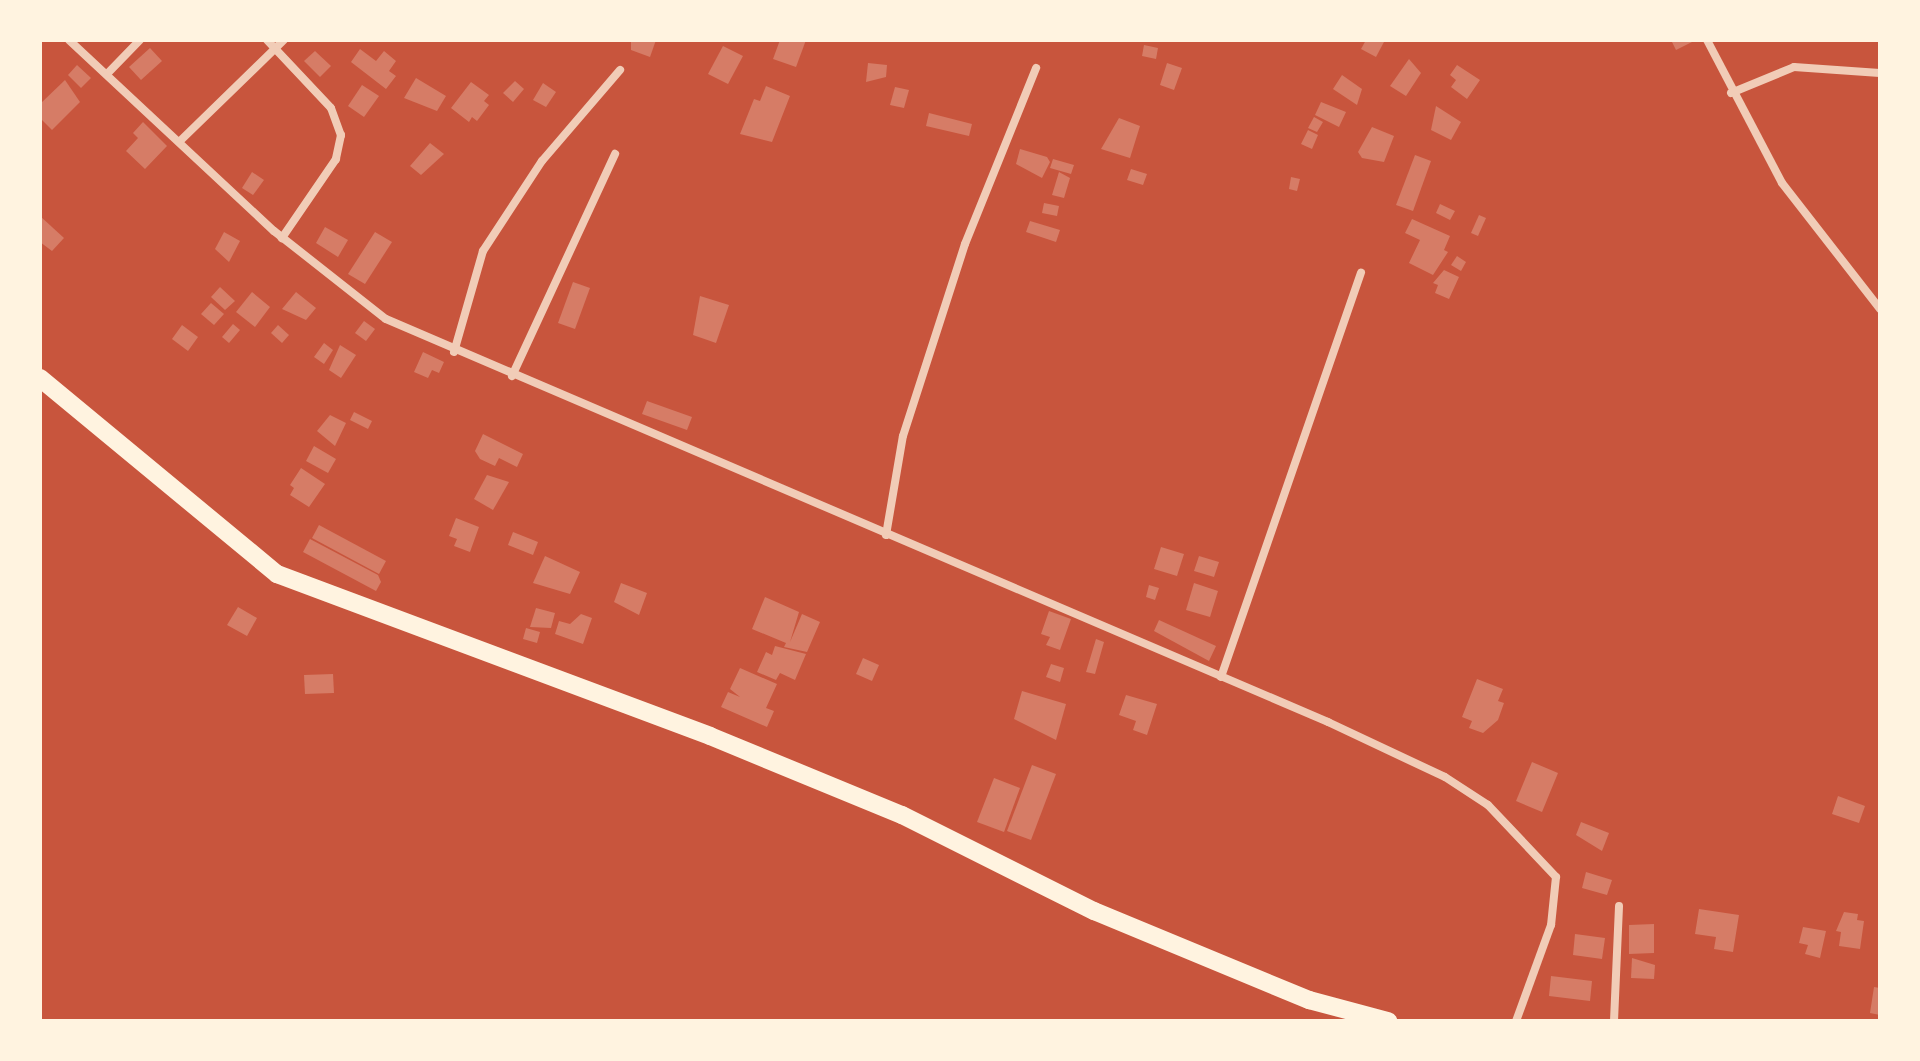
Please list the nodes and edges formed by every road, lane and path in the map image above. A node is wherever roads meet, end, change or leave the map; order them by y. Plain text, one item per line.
1 (69, 40) edge
2 (140, 40) edge
3 (267, 40) edge
4 (284, 40) edge
5 (1707, 40) edge
6 (276, 48) junction
7 (1036, 68) dead end
8 (620, 70) dead end
9 (1880, 73) edge
10 (107, 74) junction
11 (1731, 93) junction
12 (179, 142) junction
13 (615, 154) dead end
14 (282, 238) junction
15 (1361, 273) dead end
16 (1880, 309) edge
17 (454, 352) junction
18 (512, 376) junction
19 (40, 378) edge
20 (886, 535) junction
21 (1221, 677) junction
22 (1619, 906) dead end
23 (1388, 1021) edge
24 (1516, 1021) edge
25 (1614, 1021) edge

1 - 10 street
2 - 10 street
3 - 6 street
4 - 6 street
5 - 11 street
6 - 12 street
6 - 14 street
7 - 20 street
8 - 17 street
9 - 11 street
10 - 12 street
11 - 16 street
12 - 14 street
13 - 18 street
14 - 17 street
15 - 21 street
17 - 18 street
18 - 20 street
19 - 23 main road
20 - 21 street
21 - 24 street
22 - 25 street

